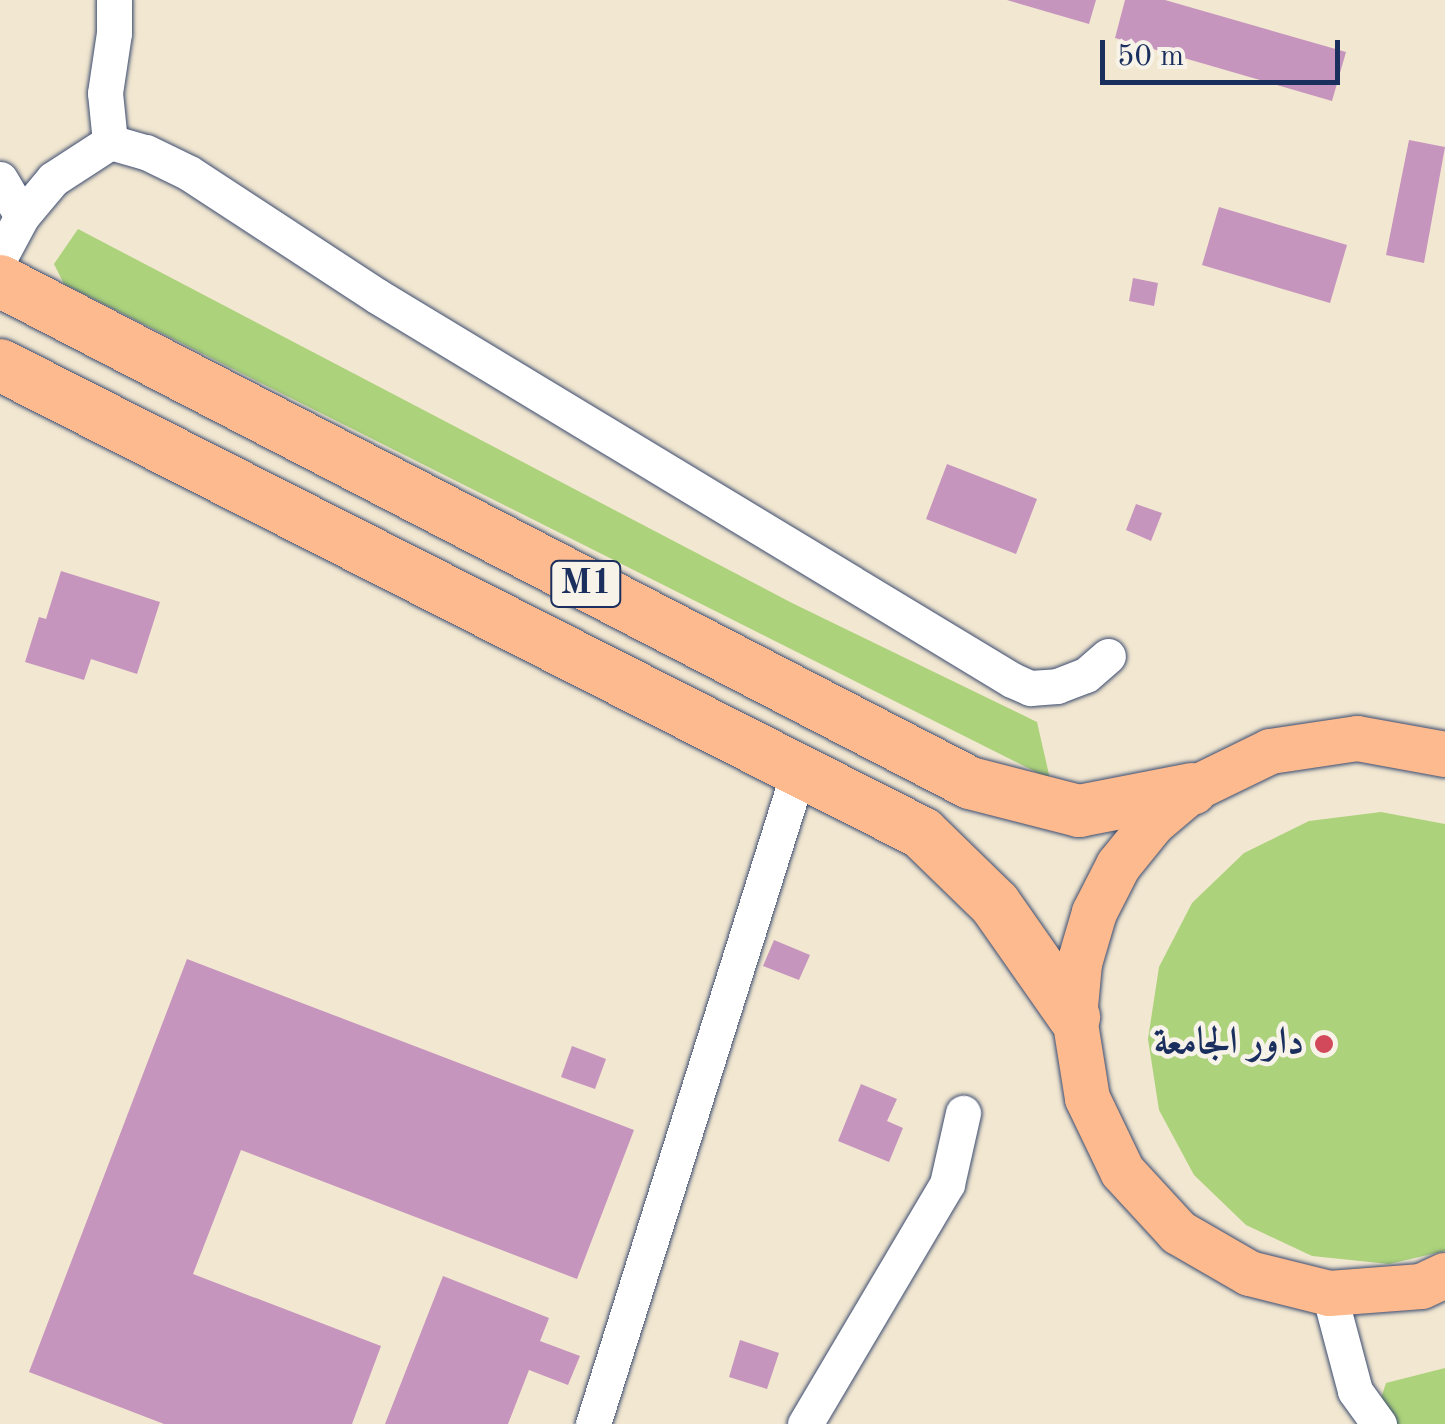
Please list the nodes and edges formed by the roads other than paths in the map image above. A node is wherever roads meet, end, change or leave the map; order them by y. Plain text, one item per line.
1 (114, 0) edge
2 (110, 142) junction
3 (0, 180) edge
4 (22, 216) junction
5 (0, 257) edge
6 (0, 280) edge
7 (12, 382) edge
8 (1108, 656) dead end
9 (1445, 754) edge
10 (799, 770) junction
11 (1192, 789) junction
12 (1074, 1016) junction
13 (962, 1113) dead end
14 (1445, 1276) edge
15 (1328, 1292) junction
16 (593, 1424) edge
17 (805, 1424) edge
18 (1379, 1424) edge

1 - 2 street
2 - 4 street
2 - 8 street
3 - 4 street
4 - 5 street
6 - 11 highway, M1
7 - 10 highway, M1
9 - 11 main road
10 - 12 highway, M1
10 - 16 street
11 - 12 main road
12 - 15 main road
13 - 17 street
14 - 15 main road
15 - 18 street

